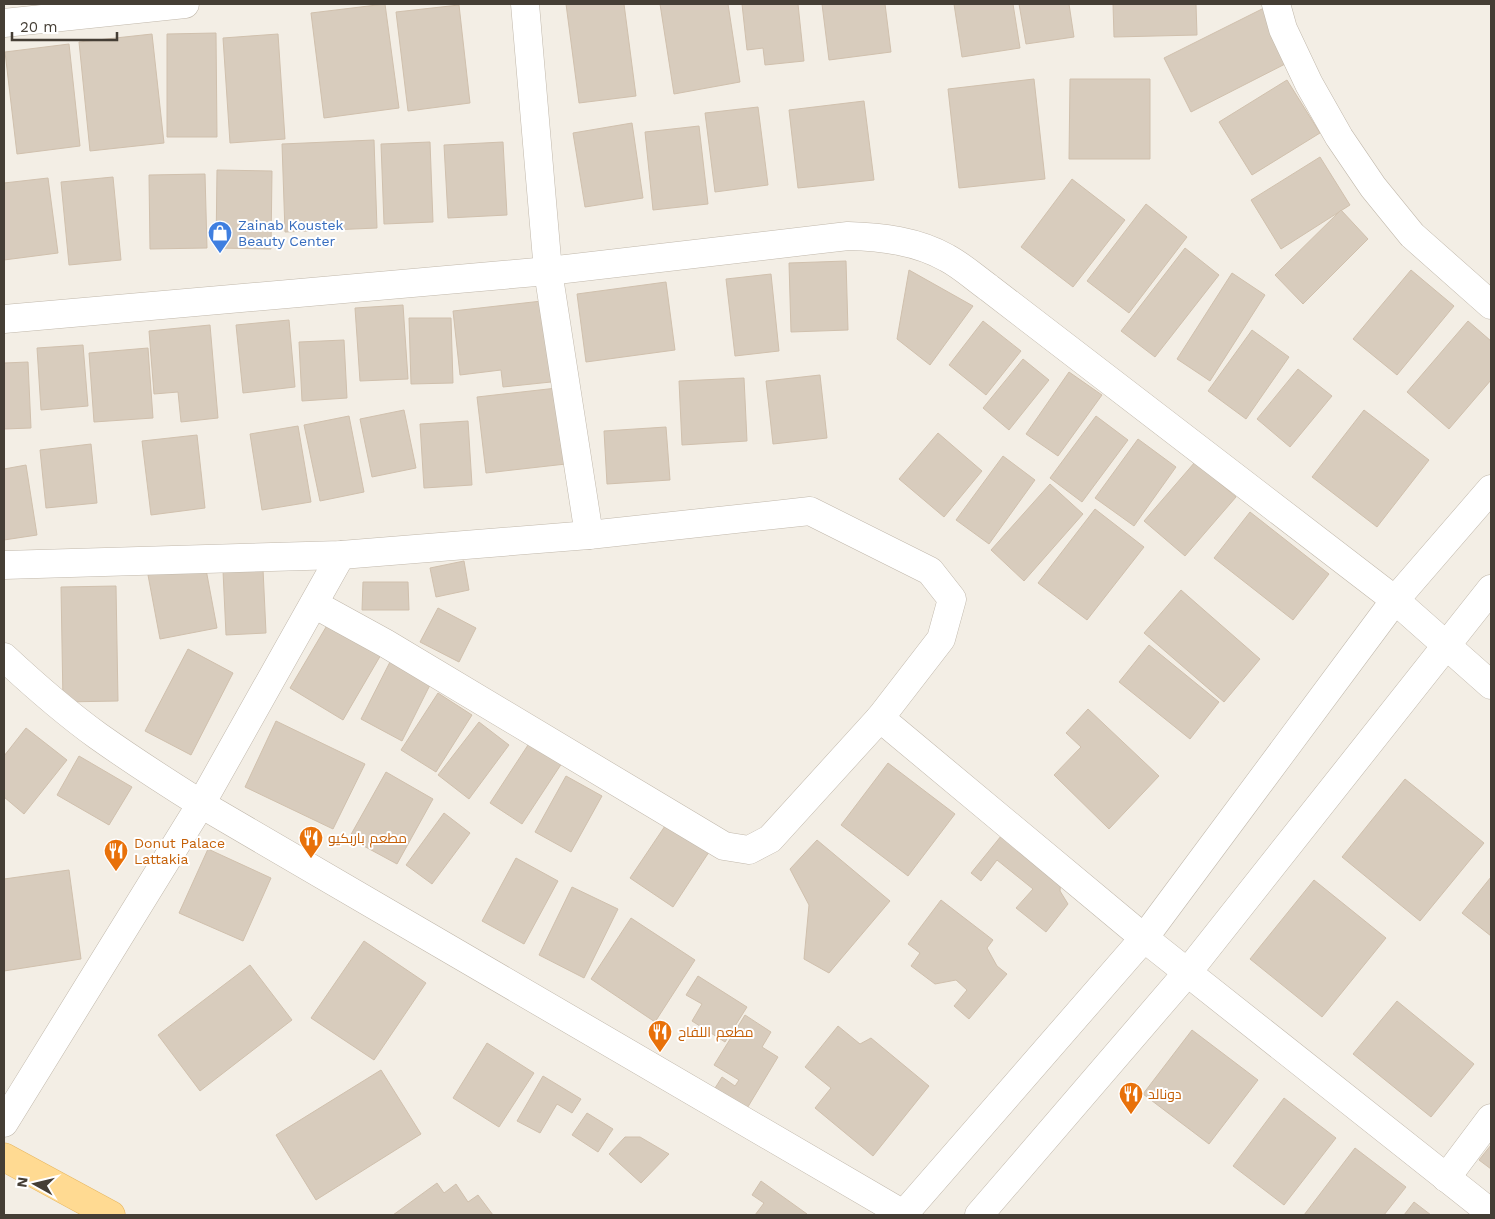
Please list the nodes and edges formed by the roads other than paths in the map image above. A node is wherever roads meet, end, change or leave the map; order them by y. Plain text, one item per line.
1 (185, 4) edge
2 (525, 4) edge
3 (1276, 4) edge
4 (4, 23) edge
5 (548, 271) junction
6 (1491, 305) edge
7 (4, 319) edge
8 (1491, 489) edge
9 (589, 535) junction
10 (341, 555) junction
11 (4, 564) edge
12 (1491, 589) edge
13 (1394, 600) junction
14 (314, 604) junction
15 (1447, 646) junction
16 (4, 657) edge
17 (1491, 685) edge
18 (880, 718) junction
19 (202, 804) junction
20 (1144, 938) junction
21 (1187, 973) junction
22 (1491, 1118) edge
23 (4, 1123) edge
24 (4, 1157) edge
25 (1446, 1178) junction
26 (1491, 1213) edge
27 (111, 1215) edge
28 (904, 1215) edge
29 (980, 1215) edge

1 - 4 street
2 - 5 street
3 - 6 street
5 - 7 street
5 - 9 street
5 - 13 street
8 - 13 street
9 - 10 street
9 - 18 street
10 - 11 street
10 - 14 street
12 - 15 street
13 - 15 street
13 - 20 street
14 - 18 street
14 - 19 street
15 - 17 street
15 - 21 street
16 - 19 street
18 - 20 street
19 - 23 street
19 - 28 street
20 - 21 street
20 - 28 street
21 - 25 street
21 - 29 street
22 - 25 street
24 - 27 main road
25 - 26 street

